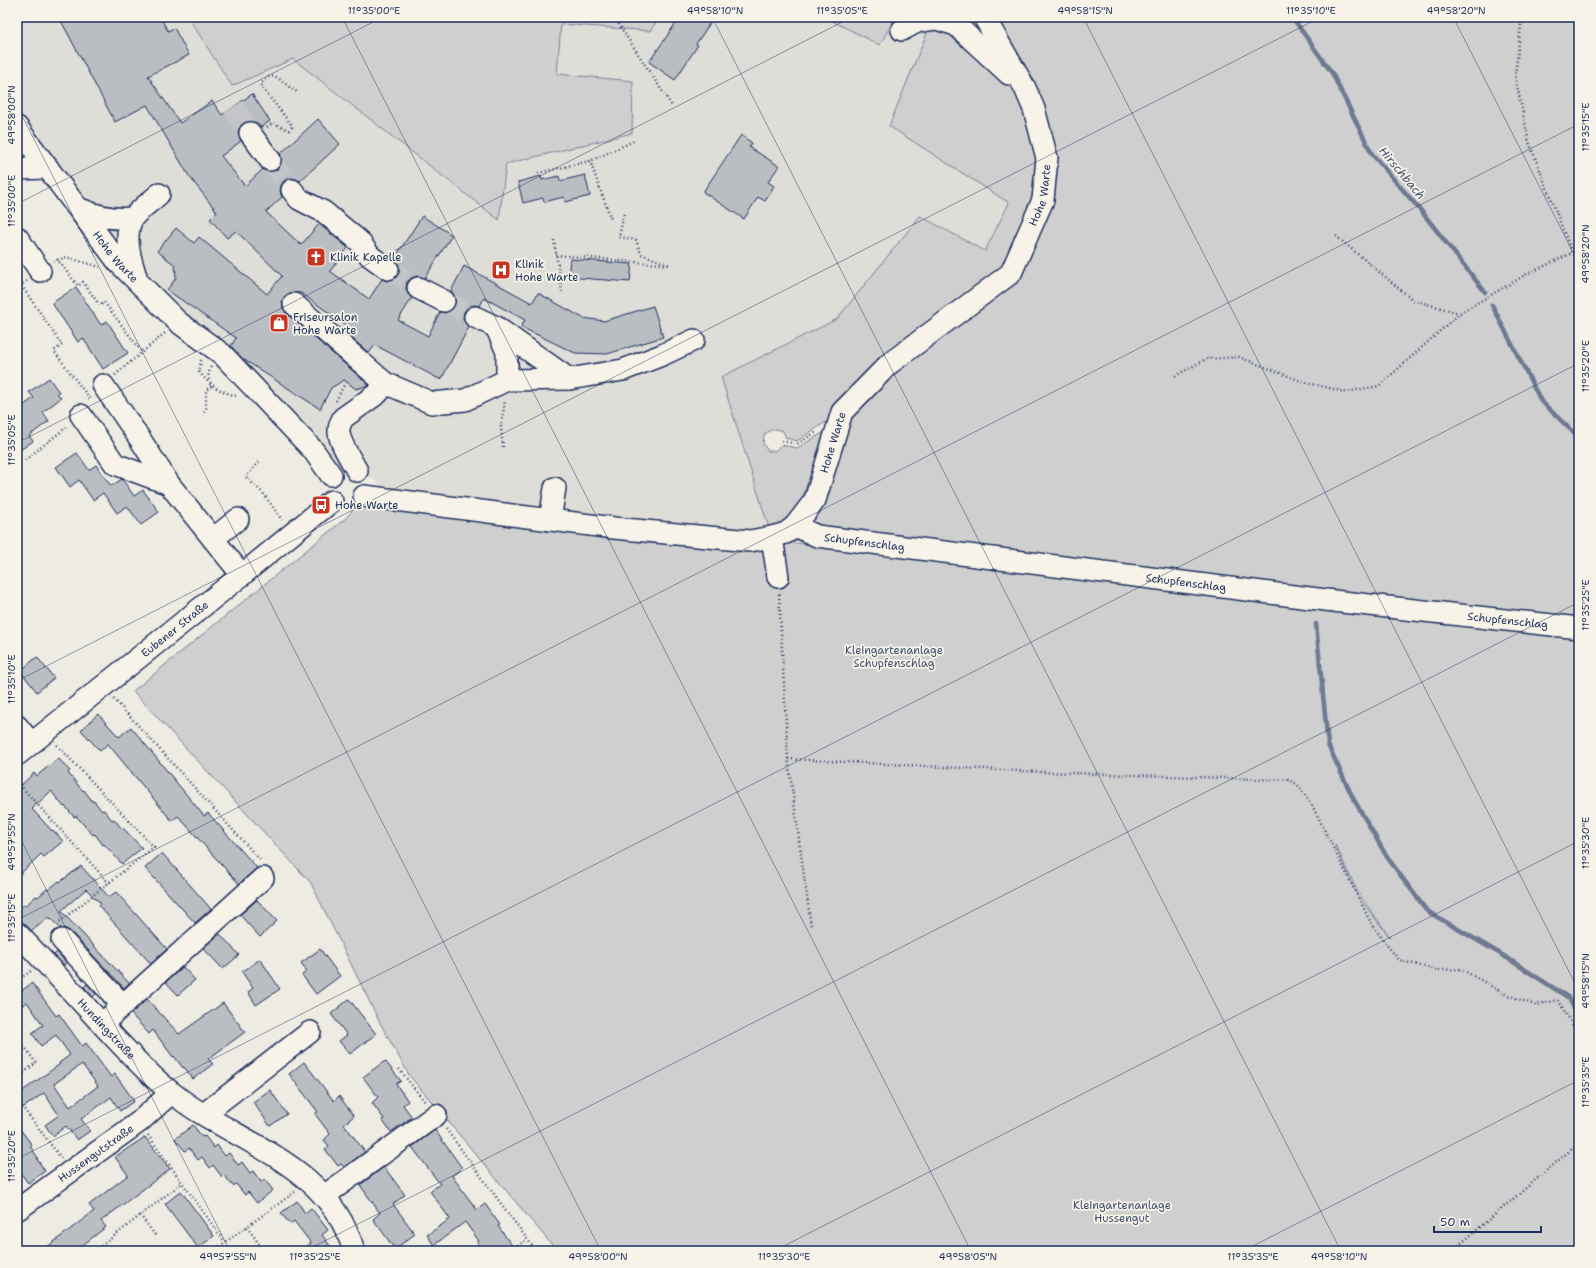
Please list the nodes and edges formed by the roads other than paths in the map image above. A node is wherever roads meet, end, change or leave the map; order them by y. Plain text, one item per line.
1 (984, 17) edge
2 (902, 30) dead end
3 (1024, 88) junction
4 (17, 127) edge
5 (250, 133) tunnel mouth
6 (270, 160) tunnel mouth
7 (17, 168) edge
8 (48, 168) junction
9 (292, 190) tunnel mouth
10 (159, 194) dead end
11 (78, 208) junction
12 (132, 218) junction
13 (17, 237) edge
14 (388, 269) tunnel mouth
15 (40, 271) road end
16 (138, 281) junction
17 (418, 288) tunnel mouth
18 (444, 301) tunnel mouth
19 (294, 304) dead end
20 (475, 317) tunnel mouth
21 (496, 328) junction
22 (694, 340) dead end
23 (570, 379) junction
24 (507, 380) junction
25 (385, 383) junction
26 (93, 388) road end
27 (81, 415) road end
28 (357, 471) junction
29 (331, 475) junction
30 (169, 484) junction
31 (555, 488) dead end
32 (364, 496) junction
33 (332, 501) junction
34 (238, 519) dead end
35 (550, 520) junction
36 (795, 526) junction
37 (772, 537) junction
38 (213, 539) junction
39 (242, 575) junction
40 (778, 577) road end
41 (1579, 628) edge
42 (17, 726) edge
43 (24, 749) edge
44 (263, 878) road end
45 (17, 933) edge
46 (58, 933) road end
47 (122, 1004) junction
48 (102, 1024) junction
49 (310, 1032) dead end
50 (171, 1092) junction
51 (204, 1114) junction
52 (436, 1115) road end
53 (324, 1196) junction
54 (17, 1210) edge
55 (354, 1251) edge

1 - 3 street, Hohe Warte
2 - 3 street
3 - 36 street, Hohe Warte
4 - 8 street, Hohe Warte
5 - 6 street
7 - 8 street
8 - 11 street, Hohe Warte
9 - 14 street
10 - 12 street
11 - 12 street
11 - 16 street, Hohe Warte
12 - 16 street
13 - 15 street
16 - 29 street, Hohe Warte
17 - 18 street
19 - 25 street
20 - 21 street
21 - 23 street
21 - 24 street
22 - 23 street
23 - 24 street
24 - 25 street
25 - 28 street
26 - 30 street
27 - 30 street
28 - 29 street
28 - 32 street
29 - 33 street
30 - 38 street
31 - 35 street
32 - 33 street
32 - 35 street, Hohe Warte
33 - 39 street, Eubener Straße
34 - 38 street
35 - 37 street, Hohe Warte
36 - 37 street, Hohe Warte
36 - 41 street, Schupfenschlag
37 - 40 street
38 - 39 street
39 - 43 street, Eubener Straße
42 - 43 street
44 - 47 street
45 - 48 street, Hundingstraße
46 - 47 street
47 - 48 street
48 - 50 street, Hundingstraße
49 - 51 street
50 - 51 street, Hundingstraße
50 - 54 street, Hussengutstraße
51 - 53 street, Hundingstraße
52 - 53 street
53 - 55 street, Hundingstraße

